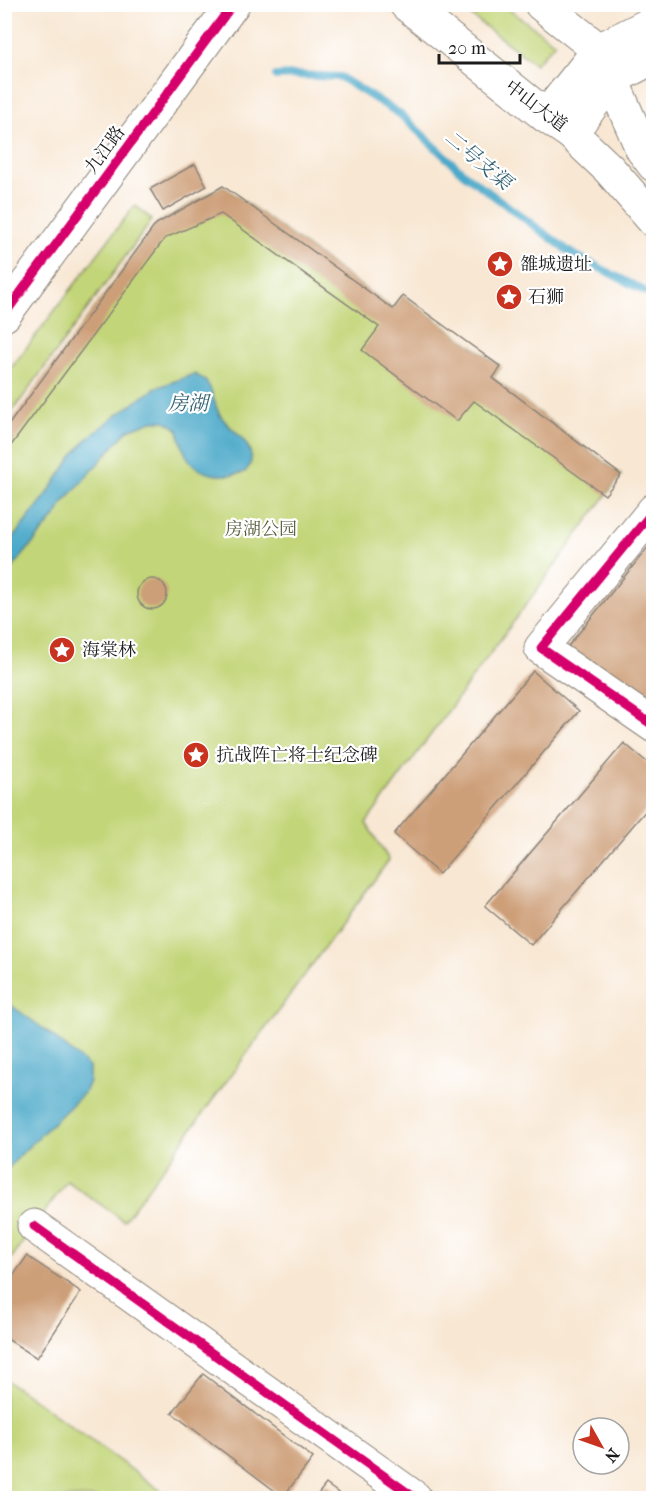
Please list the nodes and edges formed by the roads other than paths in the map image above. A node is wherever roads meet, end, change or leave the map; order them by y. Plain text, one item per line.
1 (233, 4) edge
2 (406, 4) edge
3 (541, 4) edge
4 (654, 22) edge
5 (654, 57) edge
6 (606, 65) junction
7 (558, 124) junction
8 (654, 165) edge
9 (654, 221) edge
10 (4, 315) edge
11 (654, 510) edge
12 (654, 726) edge
13 (34, 1226) dead end
14 (415, 1498) edge

1 - 10 street, 九江路
2 - 7 street, 中山大道
3 - 6 street
4 - 6 street
5 - 6 street
6 - 7 street
6 - 8 street
7 - 9 street, 中山大道
11 - 12 street
13 - 14 street

